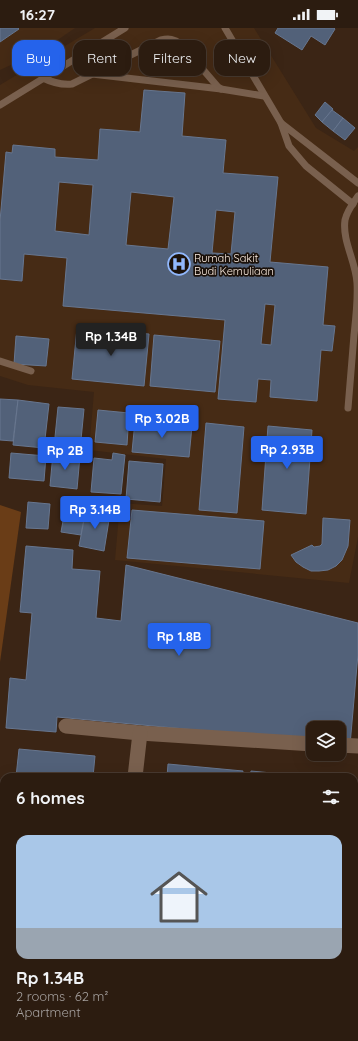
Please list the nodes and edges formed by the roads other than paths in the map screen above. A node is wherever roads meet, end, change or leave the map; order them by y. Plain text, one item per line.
1 (124, 28) edge
2 (225, 28) edge
3 (131, 55) edge
4 (88, 76) edge
5 (109, 76) edge
6 (43, 78) junction
7 (221, 89) junction
8 (264, 96) junction
9 (0, 105) edge
10 (281, 123) junction
11 (358, 184) edge
12 (358, 196) edge
13 (353, 204) junction
14 (0, 362) edge
15 (31, 371) dead end
16 (348, 408) dead end
17 (66, 726) dead end
18 (140, 733) junction
19 (306, 744) edge
20 (346, 745) edge
21 (358, 746) edge
22 (135, 773) edge

1 - 6 lane
2 - 8 lane
3 - 7 lane
4 - 6 lane
5 - 7 lane
6 - 9 lane
7 - 8 lane
8 - 10 lane
10 - 11 lane
10 - 13 lane
12 - 13 lane
13 - 16 lane
14 - 15 lane
17 - 18 street
18 - 19 street
18 - 22 street
20 - 21 street

